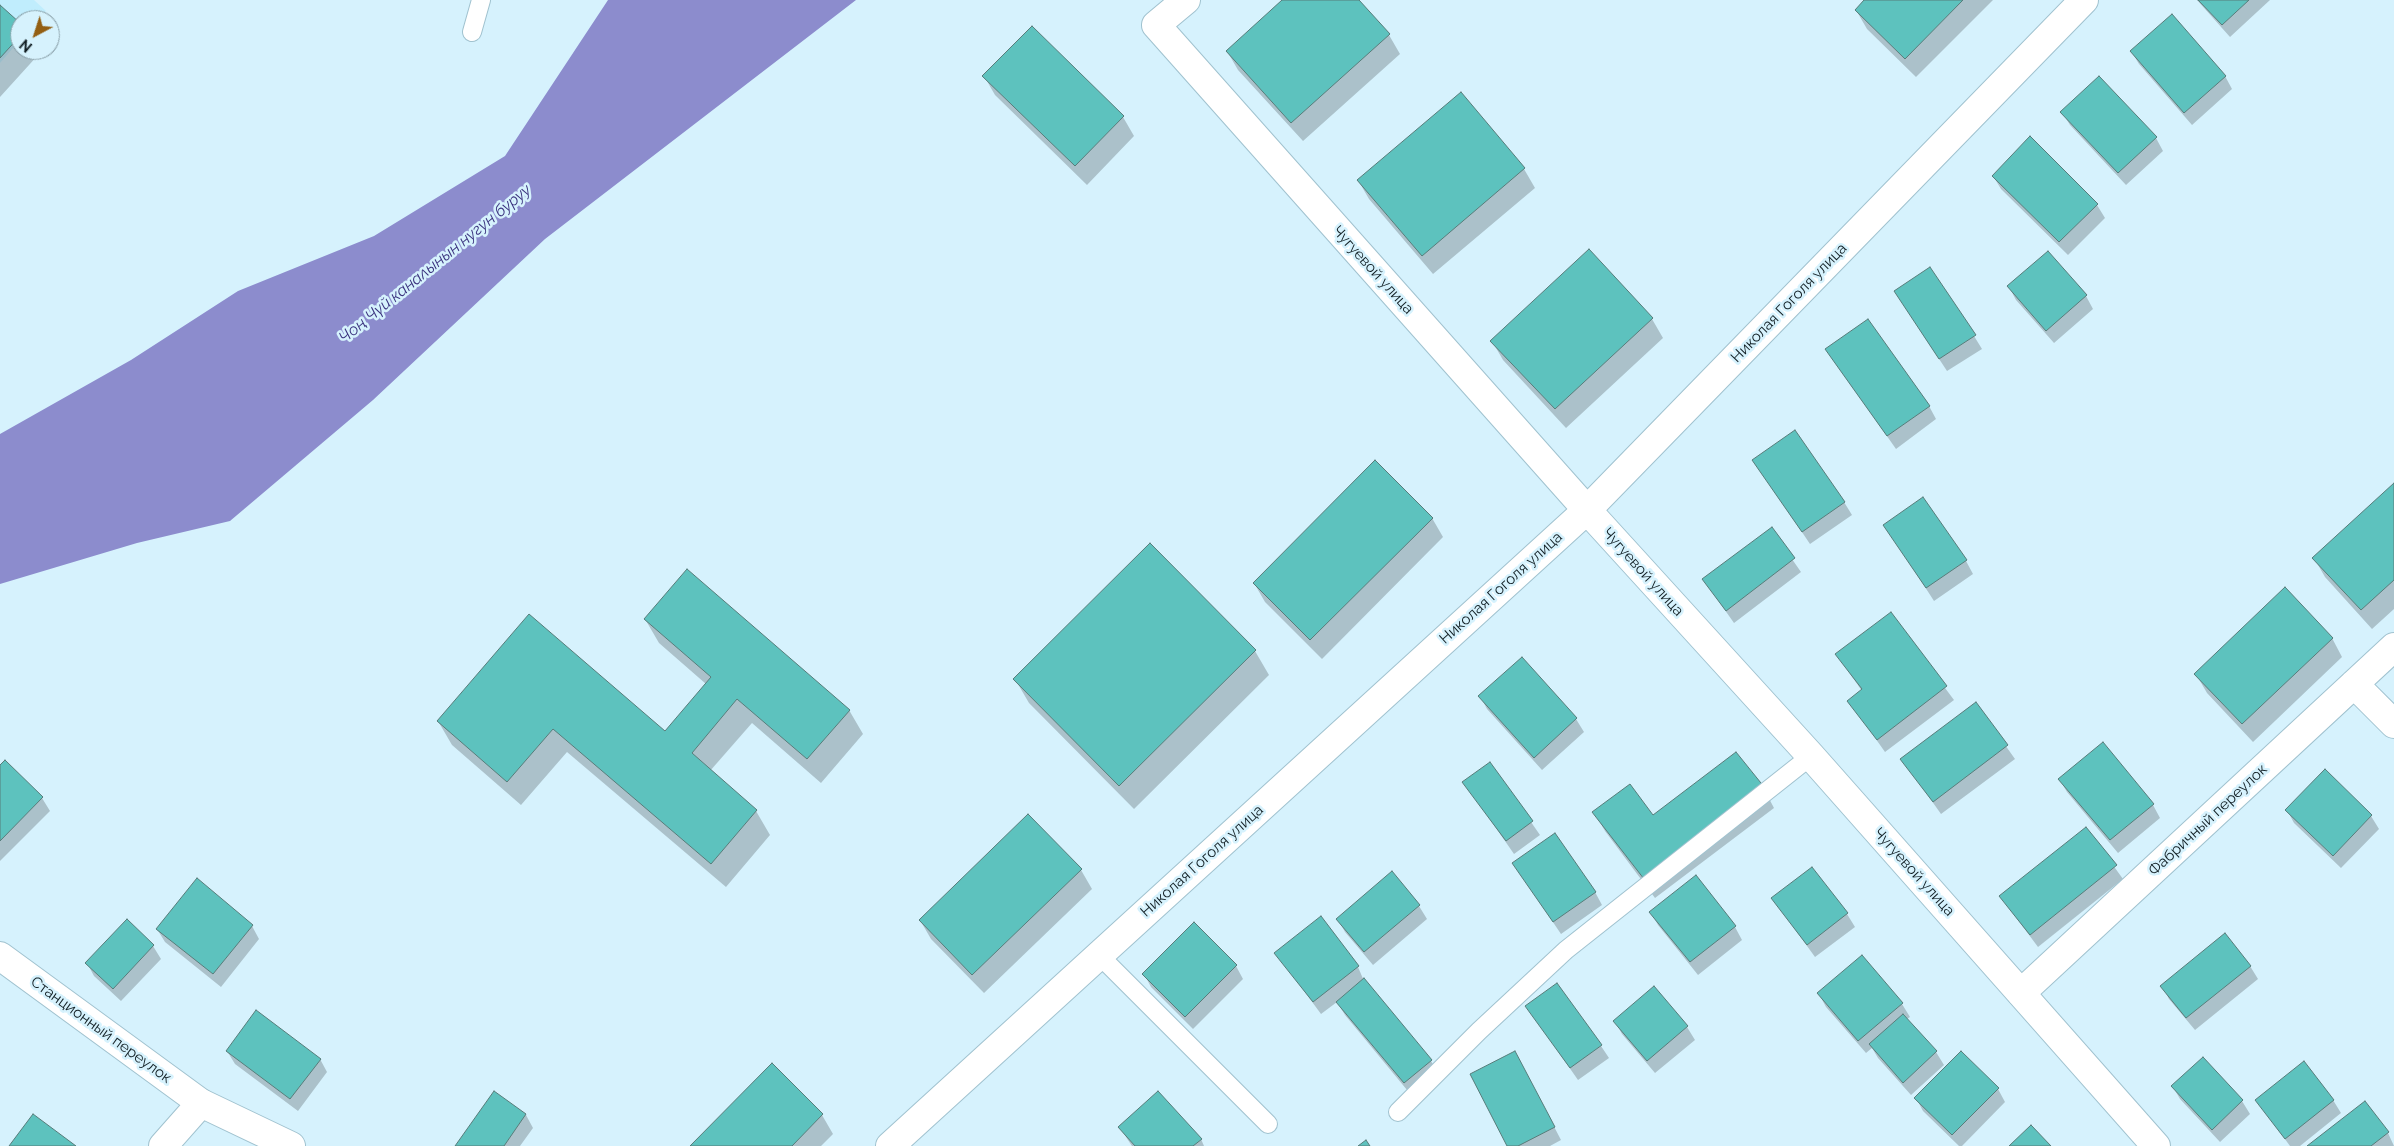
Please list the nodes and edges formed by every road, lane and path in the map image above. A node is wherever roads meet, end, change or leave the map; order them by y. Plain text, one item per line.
1 (481, 0) edge
2 (1186, 0) edge
3 (2084, 0) edge
4 (472, 32) dead end
5 (1587, 510) junction
6 (2394, 646) edge
7 (2354, 684) junction
8 (2394, 724) edge
9 (1811, 756) junction
10 (1099, 955) junction
11 (0, 956) edge
12 (2022, 993) junction
13 (201, 1103) junction
14 (1398, 1112) dead end
15 (1268, 1124) dead end
16 (163, 1146) edge
17 (291, 1146) edge
18 (890, 1146) edge
19 (2156, 1146) edge

1 - 4 lane
2 - 5 street, Чугуевой улица
3 - 5 street, Николая Гоголя улица
5 - 9 street, Чугуевой улица
5 - 10 street, Николая Гоголя улица
6 - 7 street, Фабричный переулок
7 - 8 street
7 - 12 street, Фабричный переулок
9 - 12 street, Чугуевой улица
9 - 14 lane
10 - 15 lane
10 - 18 street, Николая Гоголя улица
11 - 13 street, Станционный переулок
12 - 19 street, Чугуевой улица
13 - 16 street
13 - 17 street, Станционный переулок

